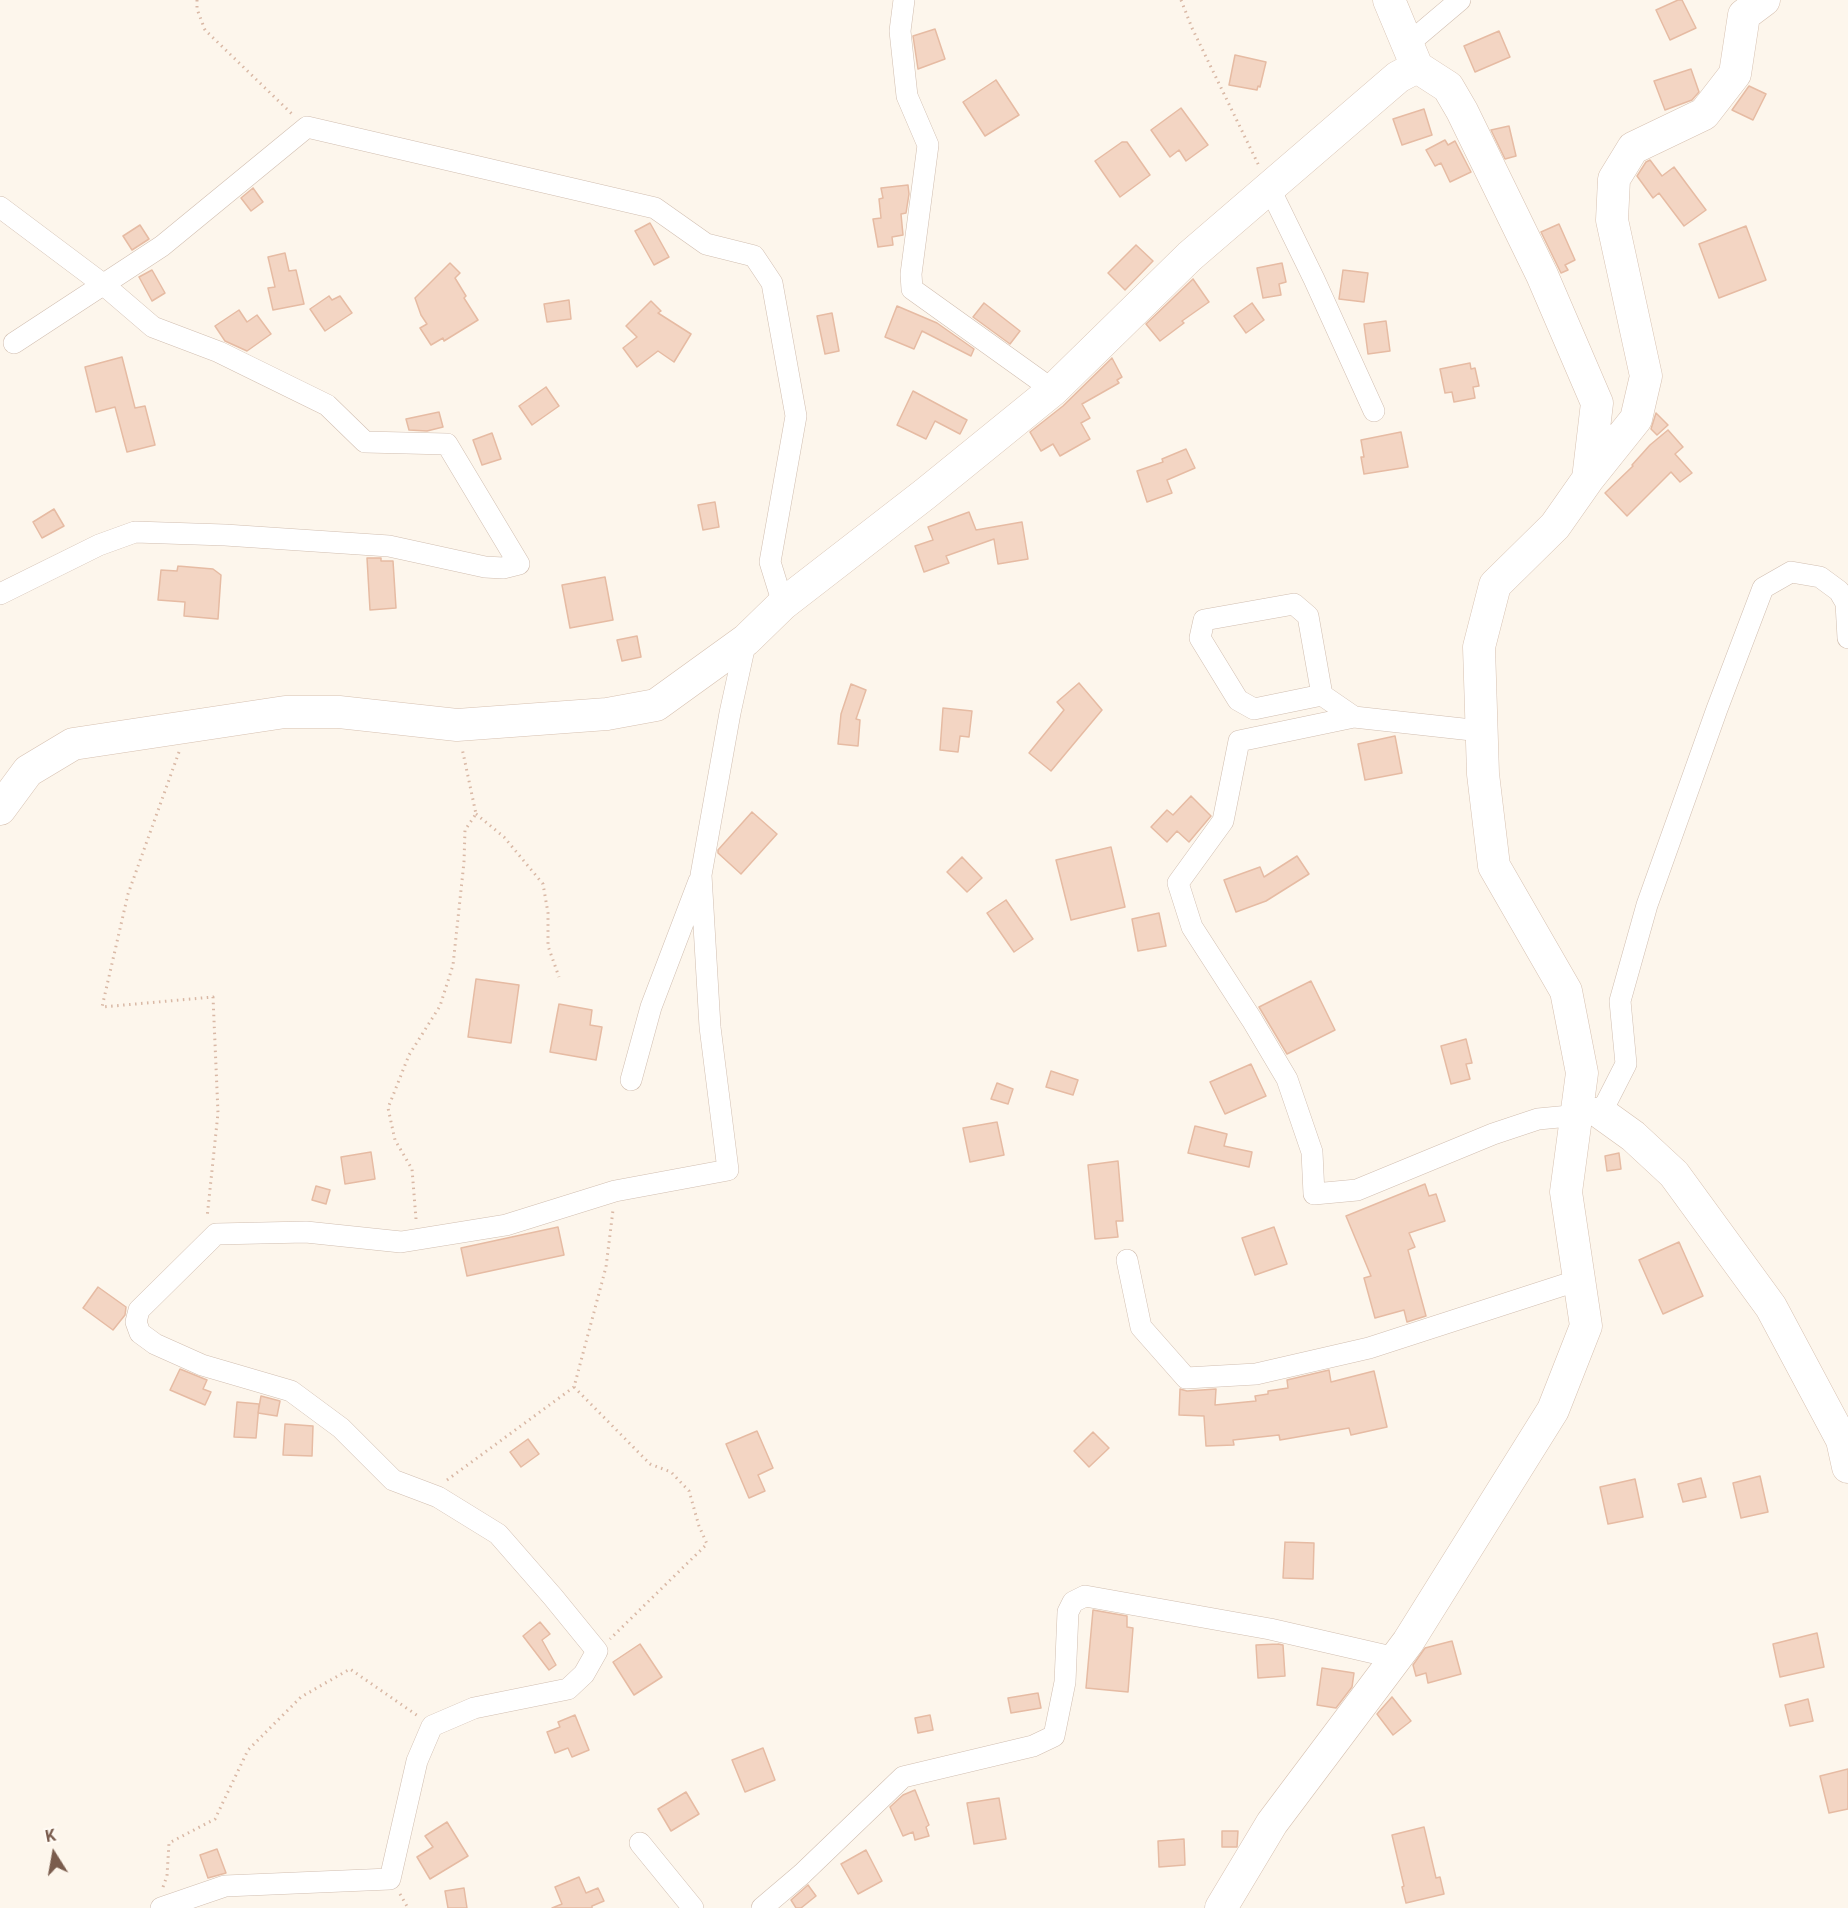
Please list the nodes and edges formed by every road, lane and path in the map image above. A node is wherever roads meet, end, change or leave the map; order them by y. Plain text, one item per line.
1 (197, 0) edge
2 (904, 0) edge
3 (1181, 0) edge
4 (1389, 0) edge
5 (1460, 0) edge
6 (1764, 0) edge
7 (1413, 56) junction
8 (307, 127) junction
9 (1269, 187) junction
10 (0, 207) edge
11 (104, 285) junction
12 (14, 343) dead end
13 (1053, 390) junction
14 (1374, 411) dead end
15 (1588, 479) junction
16 (0, 594) edge
17 (783, 604) junction
18 (1848, 638) edge
19 (746, 640) junction
20 (1322, 695) junction
21 (1354, 717) junction
22 (457, 726) junction
23 (188, 727) junction
24 (1481, 731) junction
25 (0, 809) edge
26 (476, 814) junction
27 (702, 875) junction
28 (559, 977) dead end
29 (632, 1080) dead end
30 (1588, 1115) junction
31 (615, 1191) junction
32 (216, 1234) junction
33 (417, 1239) junction
34 (1127, 1260) dead end
35 (1579, 1280) junction
36 (574, 1387) junction
37 (1848, 1467) edge
38 (429, 1494) junction
39 (597, 1651) junction
40 (1396, 1658) junction
41 (432, 1726) junction
42 (640, 1844) dead end
43 (160, 1903) edge
44 (693, 1908) edge
45 (762, 1908) edge
46 (1221, 1908) edge

1 - 8 path
2 - 13 street
3 - 9 path
4 - 7 street
5 - 7 street
6 - 15 street
7 - 9 street
7 - 15 street
8 - 11 street
8 - 17 street
9 - 13 street
9 - 14 street
10 - 11 street
11 - 12 street
11 - 16 street
13 - 17 street
15 - 24 street
17 - 19 street
18 - 30 street
19 - 22 street
19 - 27 street
20 - 20 street
20 - 21 street
21 - 24 street
21 - 30 street
22 - 23 street
22 - 26 path
23 - 25 street
23 - 32 path
24 - 30 street
26 - 28 path
26 - 33 path
27 - 29 street
27 - 31 street
30 - 35 street
30 - 37 street
31 - 33 street
31 - 36 path
32 - 33 street
32 - 38 street
34 - 35 street
35 - 40 street
36 - 38 path
36 - 39 path
38 - 39 street
39 - 41 street
40 - 45 street
40 - 46 street
41 - 43 street
41 - 43 path
42 - 44 street

